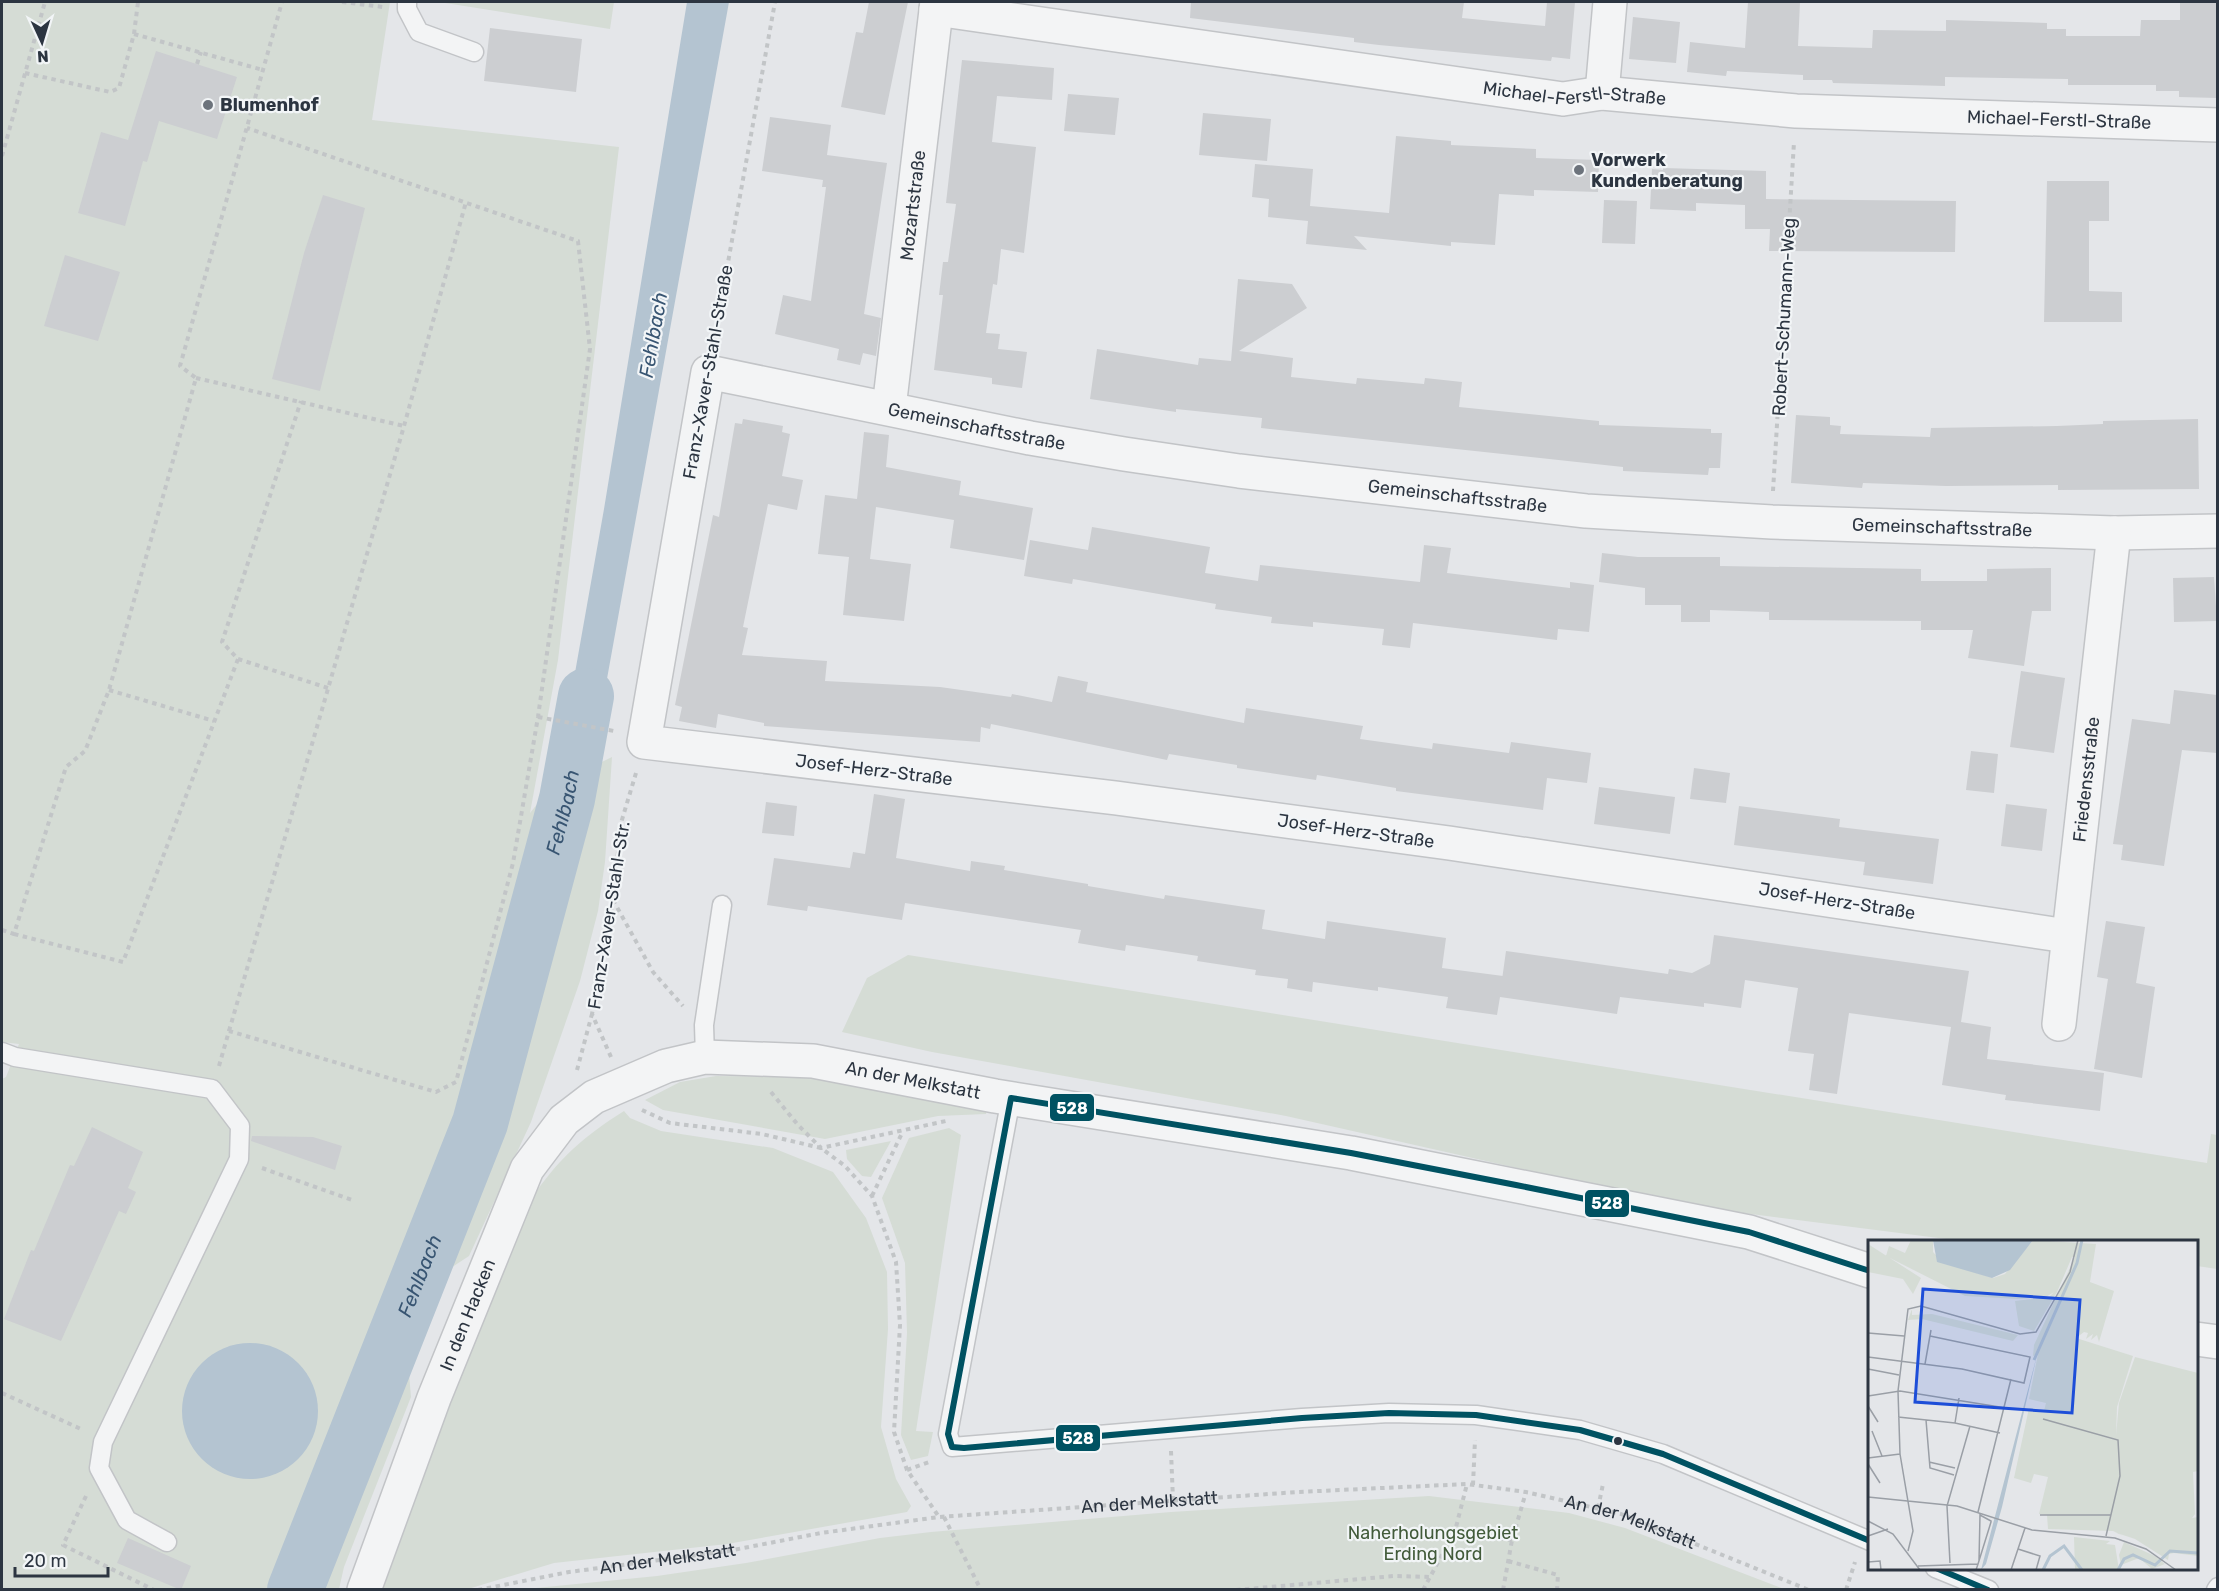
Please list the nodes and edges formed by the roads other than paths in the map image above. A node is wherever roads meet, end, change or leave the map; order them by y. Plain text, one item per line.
1 (1610, 2) edge
2 (407, 5) edge
3 (936, 5) edge
4 (474, 52) dead end
5 (1602, 93) junction
6 (2217, 125) edge
7 (708, 372) joint
8 (889, 408) junction
9 (2217, 531) edge
10 (2114, 533) junction
11 (630, 737) joint
12 (722, 905) dead end
13 (2067, 936) junction
14 (2059, 1024) dead end
15 (8, 1054) edge
16 (705, 1058) junction
17 (627, 1083) joint
18 (1011, 1098) junction
19 (1868, 1271) edge
20 (2198, 1339) edge
21 (2217, 1342) edge
22 (1868, 1541) edge
23 (167, 1542) dead end
24 (1938, 1570) edge
25 (364, 1590) edge
26 (1989, 1590) edge

1 - 5 street
2 - 4 lane
3 - 5 street, Michael-Ferstl-Straße
3 - 8 street, Mozartstraße
5 - 6 street, Michael-Ferstl-Straße
7 - 8 street, Gemeinschaftsstraße
7 - 11 street, Franz-Xaver-Stahl-Straße
8 - 10 street, Gemeinschaftsstraße
9 - 10 street, Gemeinschaftsstraße
10 - 13 street, Friedensstraße
11 - 13 street, Josef-Herz-Straße
12 - 16 lane
13 - 14 street, Friedensstraße
15 - 23 lane
16 - 17 street, An der Melkstatt
16 - 18 street, An der Melkstatt
17 - 25 street, In den Hacken
18 - 19 street, An der Melkstatt
18 - 22 lane
20 - 21 street
24 - 26 lane

